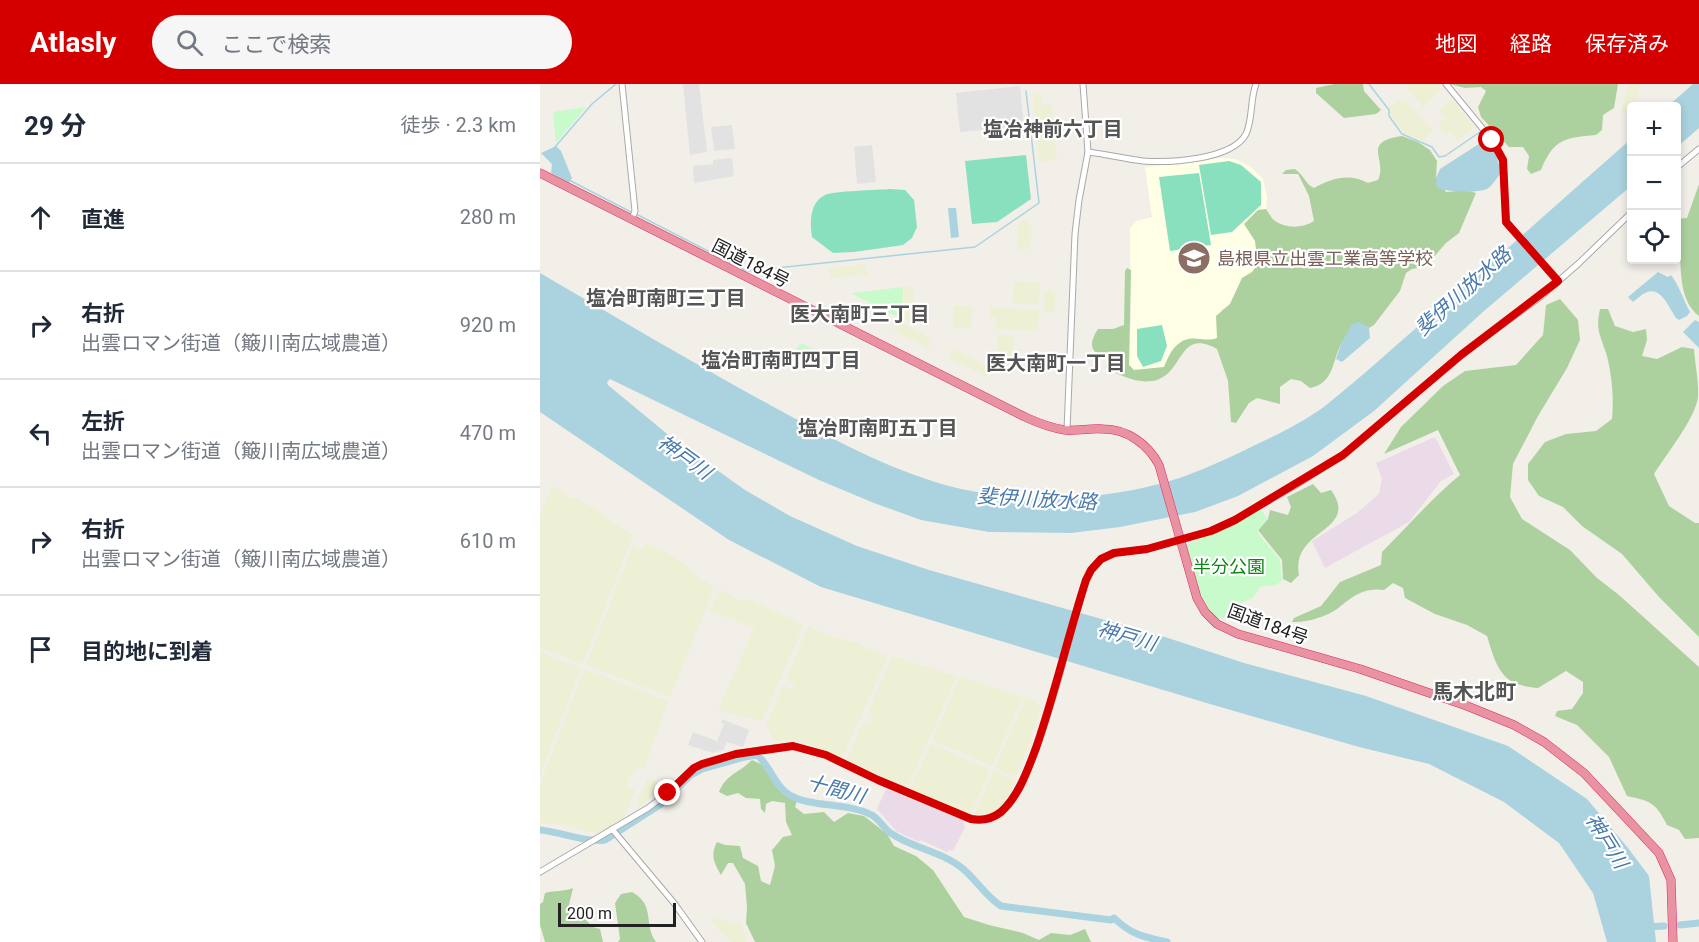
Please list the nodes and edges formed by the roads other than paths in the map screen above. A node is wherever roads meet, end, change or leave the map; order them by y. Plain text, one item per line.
1 (622, 84) edge
2 (1083, 84) edge
3 (1256, 84) edge
4 (1446, 84) edge
5 (1699, 149) edge
6 (1088, 152) junction
7 (1681, 165) edge
8 (540, 173) edge
9 (1627, 217) edge
10 (632, 219) junction
11 (1558, 281) junction
12 (1067, 430) junction
13 (1181, 541) junction
14 (612, 829) junction
15 (540, 872) edge
16 (702, 942) edge
17 (1673, 942) edge

1 - 10 street
2 - 6 street
3 - 6 street
4 - 11 street
5 - 7 street
6 - 12 street
8 - 10 highway, 国道184号
9 - 11 street
10 - 12 highway, 国道184号
11 - 13 street
12 - 13 highway, 国道184号
13 - 14 street
13 - 17 highway, 国道184号
14 - 15 street
14 - 16 street

